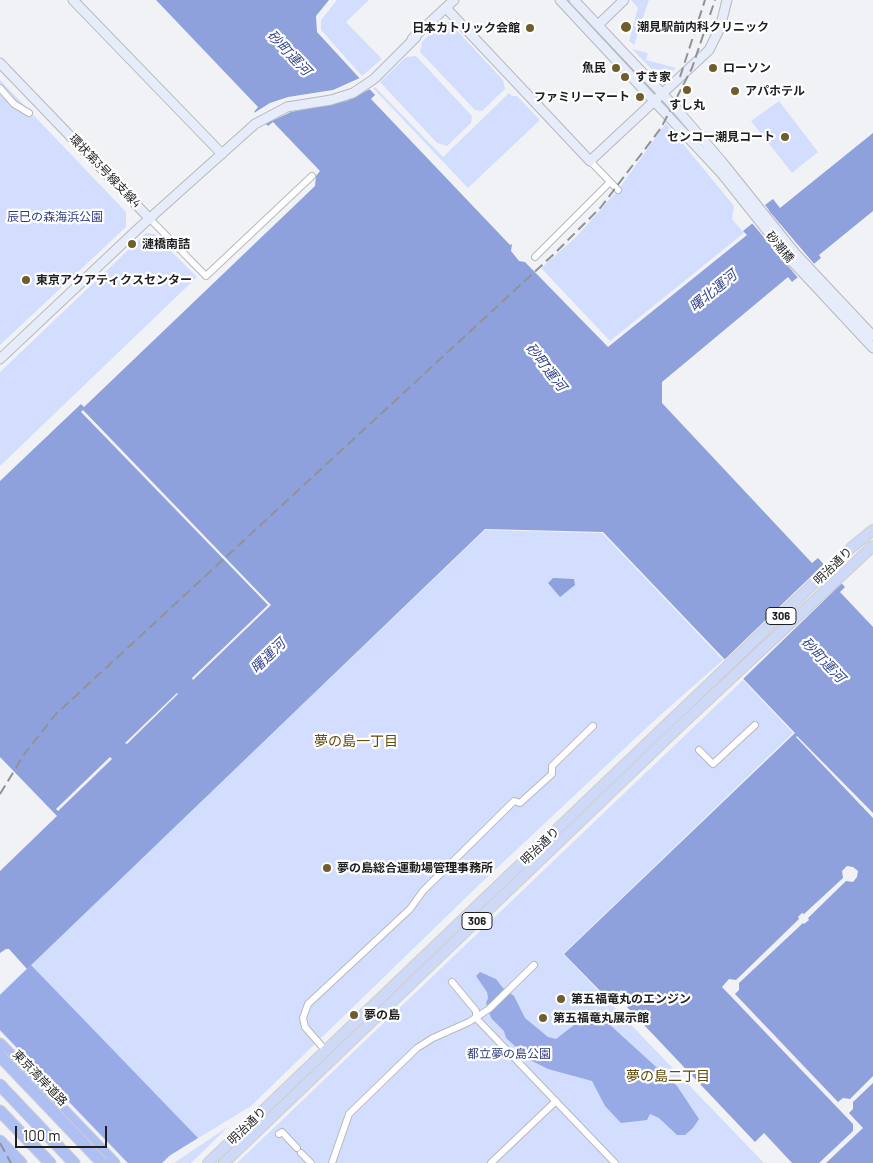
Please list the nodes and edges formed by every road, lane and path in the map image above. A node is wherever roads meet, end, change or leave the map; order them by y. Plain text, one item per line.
1 (74, 0) edge
2 (454, 0) edge
3 (560, 0) edge
4 (574, 0) edge
5 (624, 0) edge
6 (727, 0) edge
7 (446, 8) junction
8 (598, 25) junction
9 (0, 63) edge
10 (0, 88) edge
11 (659, 97) junction
12 (29, 112) dead end
13 (221, 153) junction
14 (590, 161) junction
15 (312, 176) dead end
16 (610, 182) junction
17 (618, 190) dead end
18 (150, 219) junction
19 (535, 257) dead end
20 (811, 276) junction
21 (873, 336) edge
22 (873, 348) edge
23 (0, 359) edge
24 (873, 530) edge
25 (873, 546) edge
26 (754, 725) dead end
27 (593, 726) dead end
28 (699, 750) dead end
29 (534, 965) dead end
30 (452, 982) dead end
31 (476, 1018) junction
32 (1, 1050) edge
33 (326, 1051) junction
34 (0, 1086) edge
35 (556, 1101) junction
36 (0, 1111) edge
37 (67, 1114) junction
38 (280, 1134) dead end
39 (0, 1141) edge
40 (60, 1148) junction
41 (0, 1154) edge
42 (8, 1163) edge
43 (21, 1163) edge
44 (50, 1163) edge
45 (74, 1163) edge
46 (80, 1163) edge
47 (94, 1163) edge
48 (102, 1163) edge
49 (114, 1163) edge
50 (208, 1163) edge
51 (224, 1163) edge
52 (311, 1163) edge
53 (332, 1163) edge
54 (491, 1163) edge
55 (615, 1163) edge

1 - 13 street
2 - 7 street
3 - 11 street
4 - 8 street
5 - 8 street
6 - 11 street
7 - 13 street
7 - 14 street
8 - 11 street
9 - 18 street, 環状第3号線支線4
10 - 12 street
11 - 14 street
11 - 20 street, 砂潮橋
13 - 18 street
14 - 16 street
15 - 18 street
16 - 17 street
16 - 19 street
18 - 23 street, 環状第3号線支線4
20 - 21 street
20 - 22 street
24 - 33 main road, 明治通り / 306
25 - 51 main road, 明治通り / 306
26 - 28 street
27 - 33 street
29 - 31 street
30 - 31 street
31 - 35 street
31 - 53 street
32 - 37 highway
32 - 48 highway, 東京湾岸道路, bridge
33 - 50 main road, 明治通り / 306
34 - 40 highway
35 - 54 street
35 - 55 street
36 - 44 highway
37 - 47 highway
37 - 49 highway
38 - 52 street
39 - 43 highway
40 - 45 highway
40 - 46 highway
41 - 42 highway

